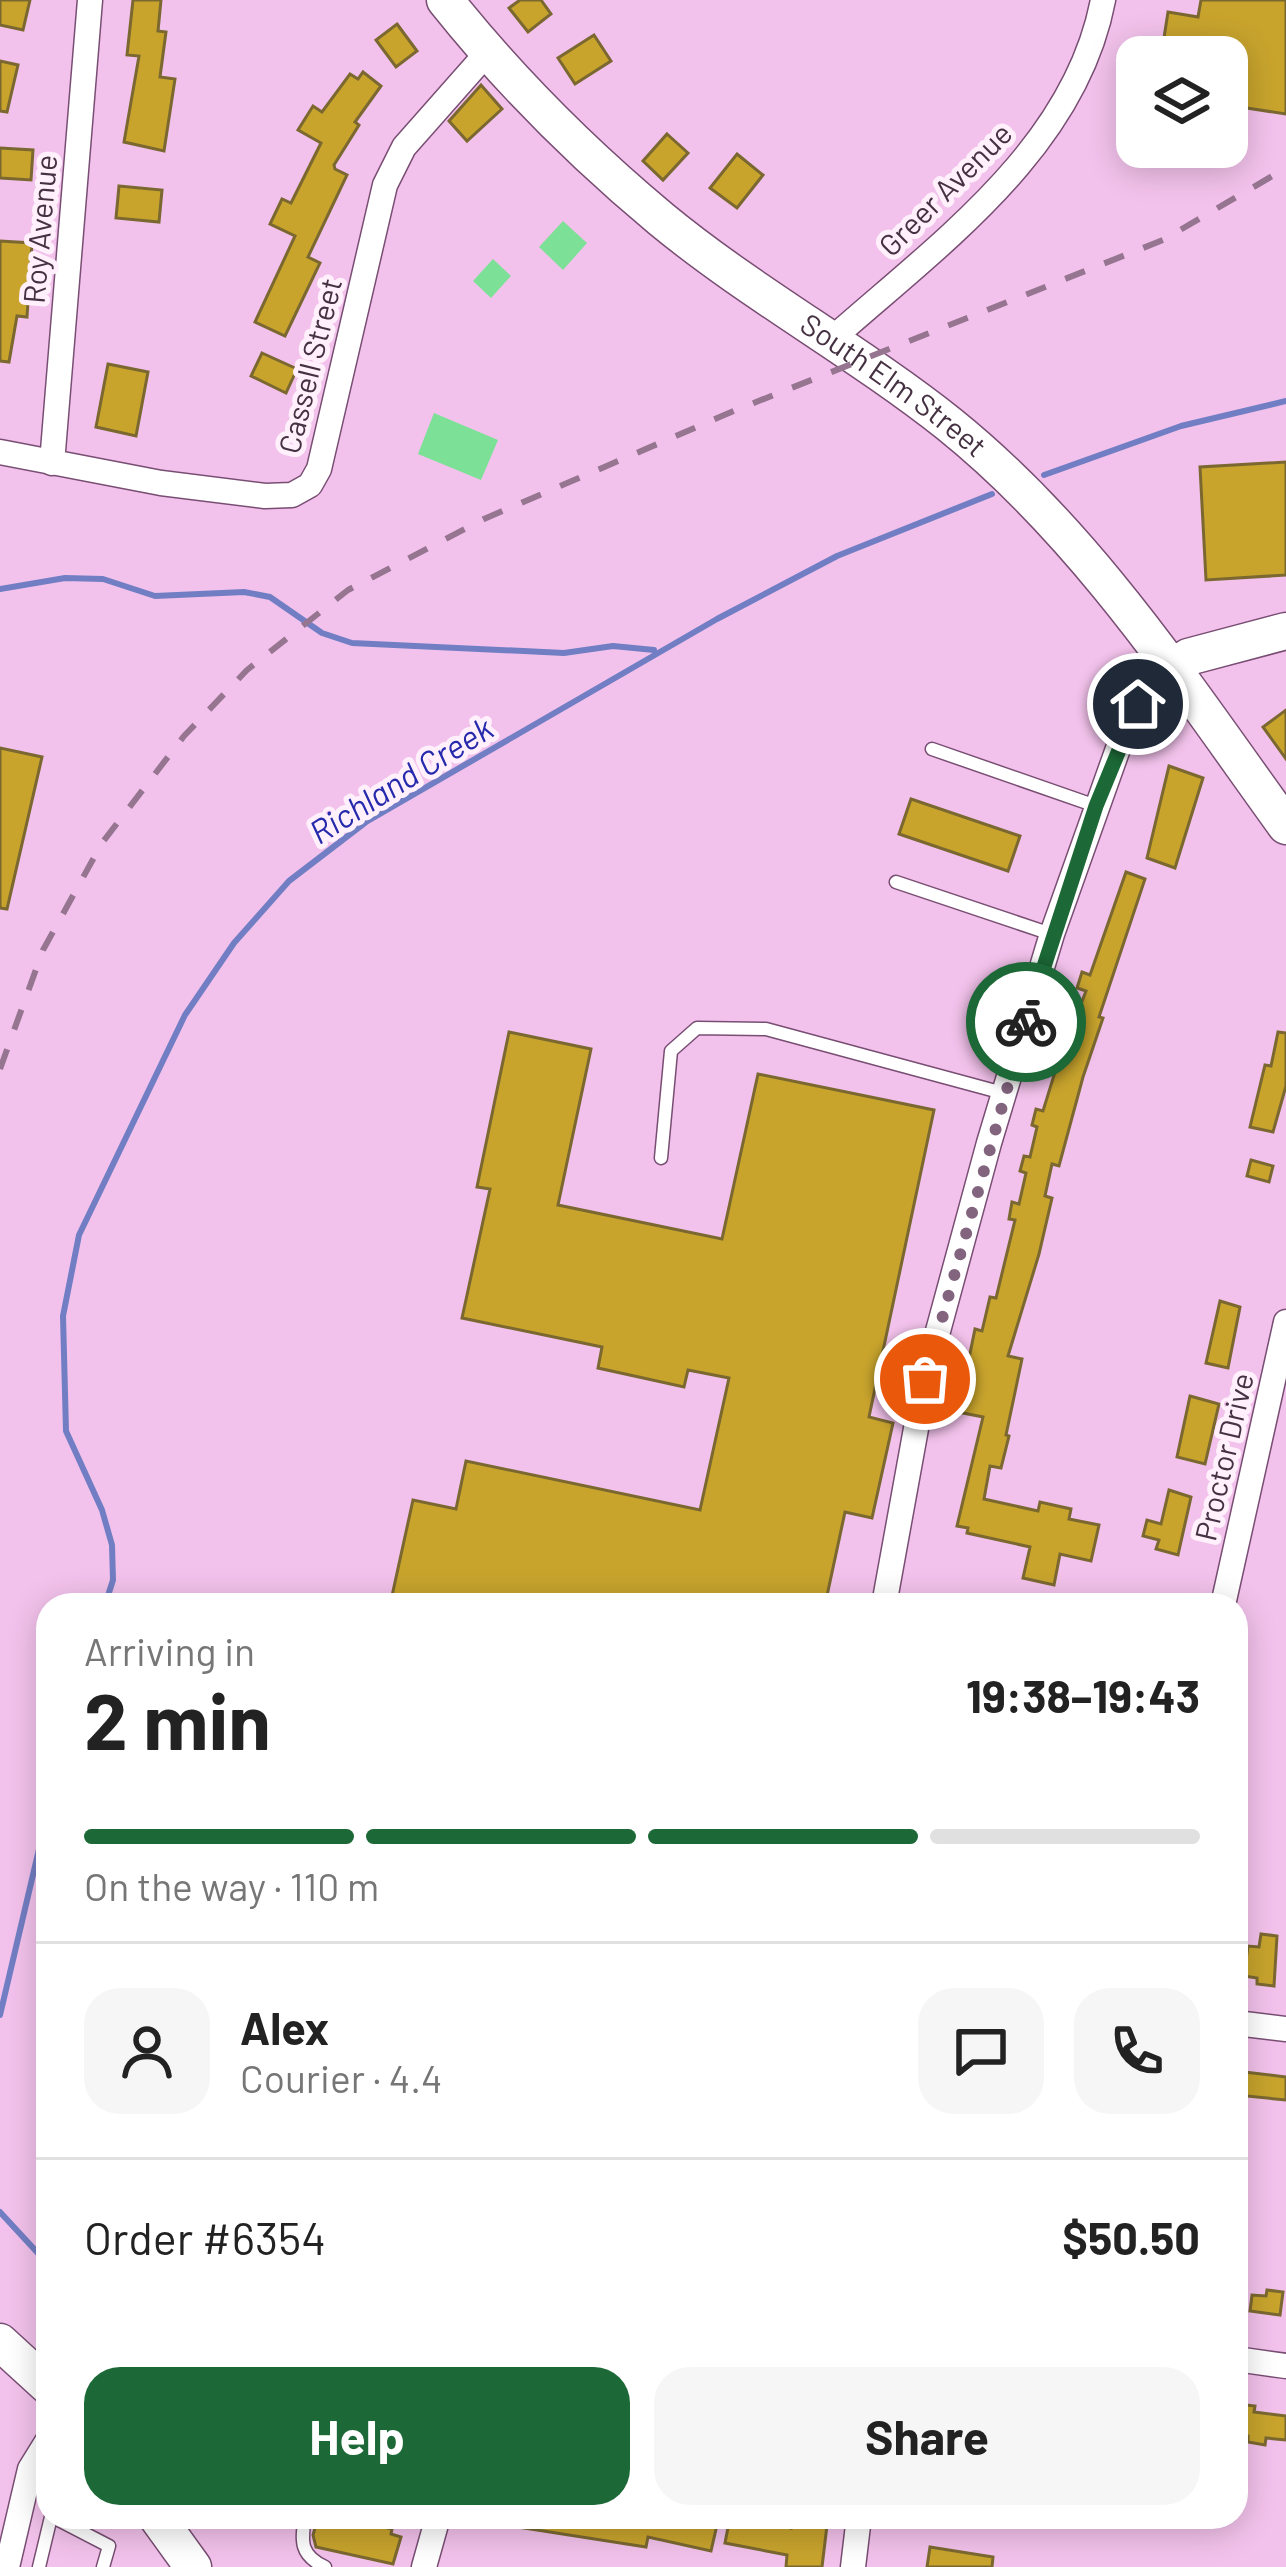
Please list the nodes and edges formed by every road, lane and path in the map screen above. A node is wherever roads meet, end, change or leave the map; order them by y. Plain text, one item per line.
1 (90, 0) edge
2 (445, 0) edge
3 (1102, 0) edge
4 (487, 53) junction
5 (832, 339) junction
6 (0, 452) edge
7 (52, 463) junction
8 (1286, 631) edge
9 (1171, 668) junction
10 (932, 749) dead end
11 (1096, 806) junction
12 (1286, 826) edge
13 (896, 882) dead end
14 (1052, 934) junction
15 (1004, 1094) junction
16 (661, 1158) dead end
17 (1286, 1322) edge
18 (886, 1593) edge
19 (1226, 1593) edge
20 (1248, 2024) edge
21 (1286, 2029) edge
22 (0, 2342) edge
23 (1248, 2361) edge
24 (1286, 2366) edge
25 (36, 2375) edge
26 (36, 2459) edge
27 (49, 2529) edge
28 (87, 2529) edge
29 (166, 2529) edge
30 (305, 2529) edge
31 (435, 2529) edge
32 (858, 2529) edge
33 (7, 2567) edge
34 (39, 2567) edge
35 (104, 2567) edge
36 (193, 2567) edge
37 (325, 2567) edge
38 (424, 2567) edge
39 (853, 2567) edge

1 - 7 street, Roy Avenue
2 - 4 street, South Elm Street
3 - 5 street, Greer Avenue
4 - 5 street, South Elm Street
4 - 7 street, Cassell Street
5 - 9 street, South Elm Street
6 - 7 street, Cassell Street
8 - 9 street
9 - 11 street
9 - 12 street, South Elm Street
10 - 11 lane
11 - 14 street
13 - 14 lane
14 - 15 street
15 - 16 lane
15 - 18 street
17 - 19 street, Proctor Drive
20 - 21 street
22 - 25 street
23 - 24 street
26 - 33 street
27 - 34 lane
28 - 35 lane
29 - 36 street
30 - 37 lane
31 - 38 street
32 - 39 street

